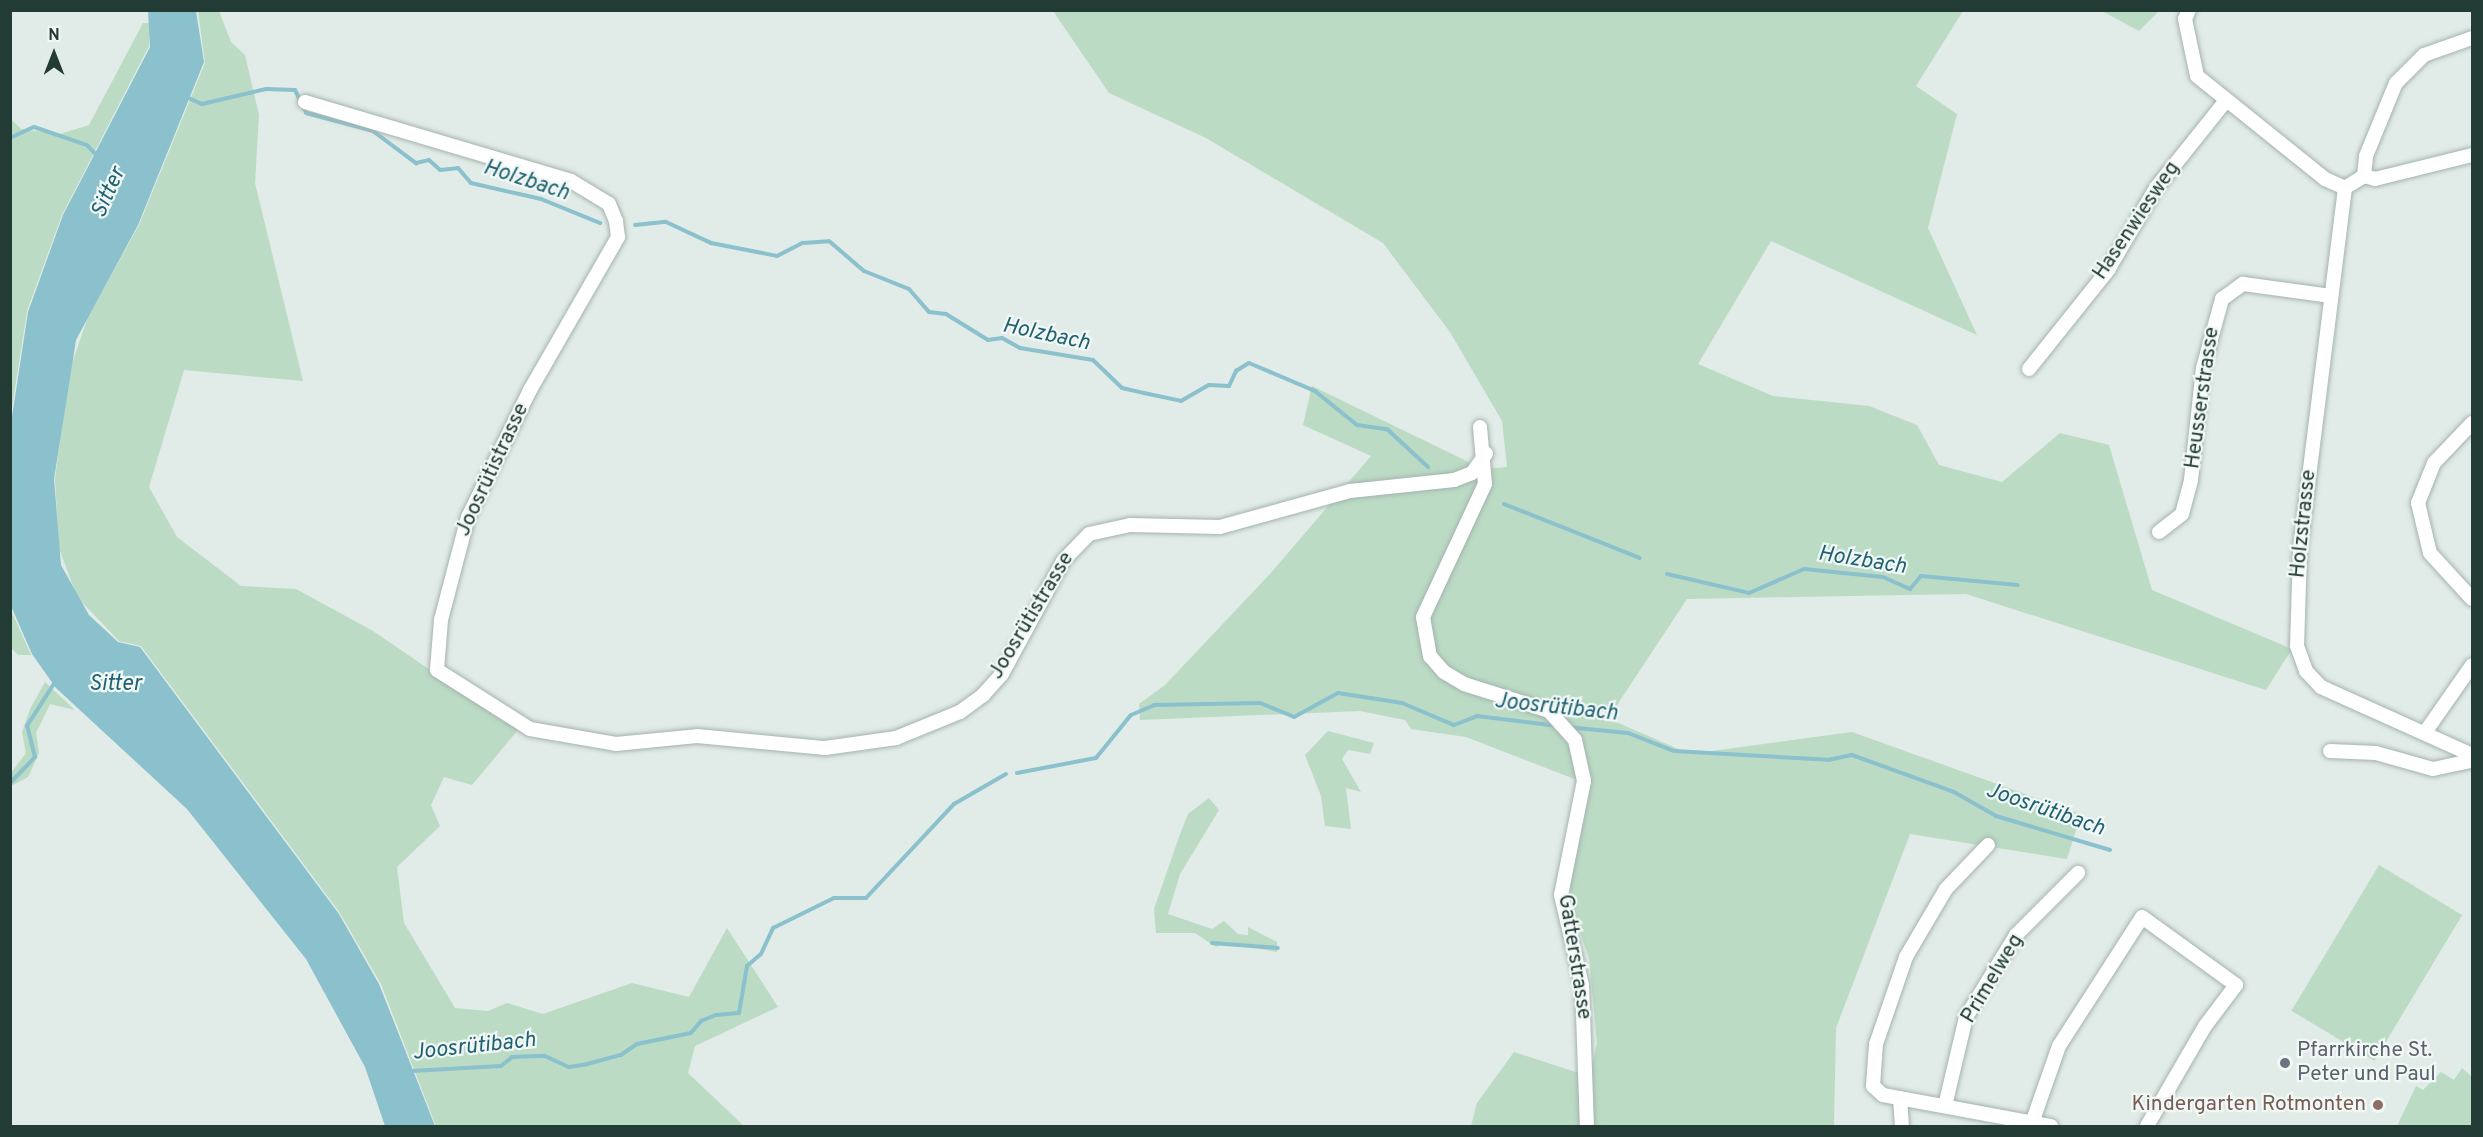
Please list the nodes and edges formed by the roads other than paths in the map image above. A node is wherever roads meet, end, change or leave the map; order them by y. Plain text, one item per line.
1 (2189, 10) edge
2 (2472, 38) edge
3 (304, 102) dead end
4 (2224, 103) junction
5 (2472, 155) edge
6 (2364, 176) junction
7 (2345, 188) junction
8 (2331, 296) junction
9 (2029, 369) dead end
10 (2472, 423) edge
11 (1480, 427) dead end
12 (1486, 454) junction
13 (2159, 532) dead end
14 (2472, 599) edge
15 (2472, 665) edge
16 (2426, 731) junction
17 (2330, 751) dead end
18 (2472, 755) edge
19 (2472, 761) edge
20 (1988, 845) dead end
21 (2078, 873) dead end
22 (1900, 1098) junction
23 (1945, 1106) junction
24 (2032, 1124) junction
25 (1587, 1126) edge
26 (1902, 1126) edge
27 (2050, 1126) edge
28 (2147, 1126) edge

1 - 4 street
2 - 6 street
3 - 12 street, Joosrütistrasse
4 - 7 street
4 - 9 street, Hasenwiesweg
5 - 6 street
6 - 7 street
7 - 8 street, Holzstrasse
8 - 13 street, Heusserstrasse
8 - 16 street, Holzstrasse
10 - 14 street
11 - 12 street, Gatterstrasse
12 - 25 street, Gatterstrasse
15 - 16 street
16 - 18 street, Holzstrasse
17 - 19 street
20 - 22 street
21 - 23 street, Primelweg
22 - 23 street
22 - 26 street
23 - 24 street
24 - 27 street
24 - 28 street

